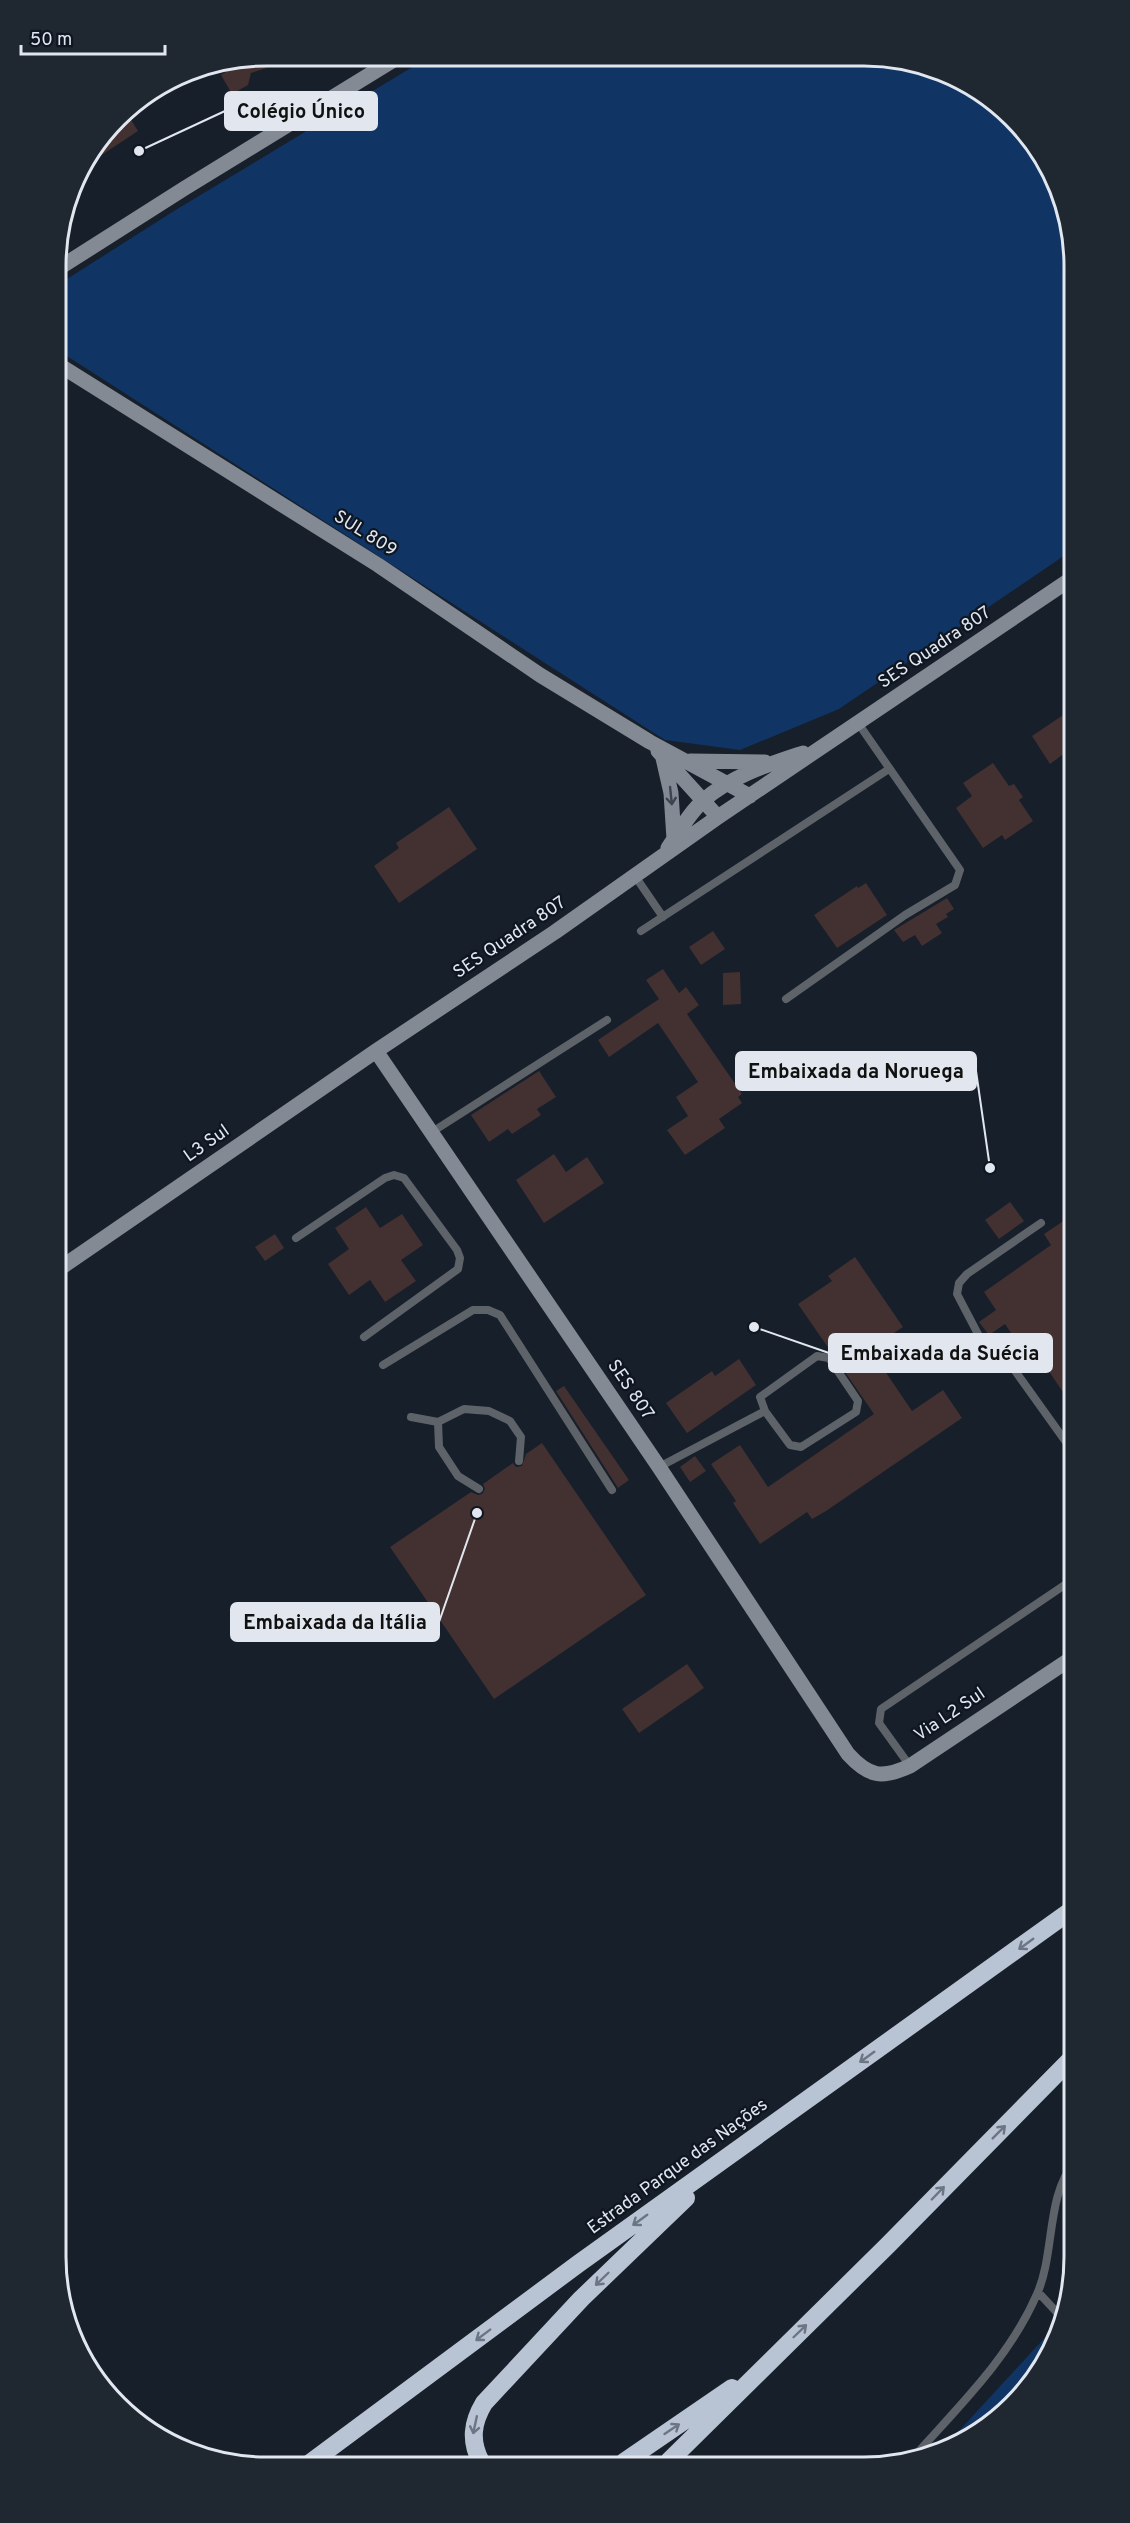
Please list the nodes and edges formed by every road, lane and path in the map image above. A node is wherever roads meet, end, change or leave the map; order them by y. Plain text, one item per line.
1 (384, 66) edge
2 (66, 264) edge
3 (66, 369) edge
4 (1064, 584) edge
5 (858, 723) junction
6 (650, 742) junction
7 (823, 747) junction
8 (662, 755) junction
9 (786, 759) junction
10 (686, 761) junction
11 (889, 769) junction
12 (728, 784) junction
13 (750, 796) junction
14 (703, 800) junction
15 (718, 817) junction
16 (675, 839) junction
17 (664, 855) junction
18 (634, 876) junction
19 (663, 917) junction
20 (641, 931) dead end
21 (786, 999) dead end
22 (607, 1020) dead end
23 (376, 1051) junction
24 (432, 1132) junction
25 (1041, 1223) dead end
26 (296, 1238) dead end
27 (66, 1264) edge
28 (364, 1337) dead end
29 (382, 1365) dead end
30 (765, 1411) junction
31 (411, 1417) dead end
32 (438, 1422) junction
33 (1064, 1439) edge
34 (519, 1461) dead end
35 (659, 1467) junction
36 (479, 1489) dead end
37 (612, 1490) dead end
38 (1064, 1585) edge
39 (1064, 1663) edge
40 (848, 1754) joint
41 (910, 1766) junction
42 (1064, 1915) edge
43 (1064, 2066) edge
44 (735, 2151) junction
45 (1064, 2182) edge
46 (1038, 2292) junction
47 (1056, 2312) edge
48 (768, 2363) junction
49 (922, 2448) edge
50 (318, 2457) edge
51 (479, 2457) edge
52 (631, 2457) edge
53 (674, 2457) edge

1 - 2 street
3 - 6 street, SUL 809
4 - 5 street, SES Quadra 807
5 - 7 street, SES Quadra 807
5 - 11 lane
6 - 8 street, SUL 809
6 - 10 street, SUL 809
7 - 9 street, SES Quadra 807
7 - 13 street, SES Quadra 807
8 - 14 street, SUL 809
8 -> 16 street
9 - 10 street
9 - 12 street, SES Quadra 807
10 - 12 street, SUL 809
11 - 19 lane
11 - 21 lane
12 - 13 street, SUL 809
12 - 14 street, SES Quadra 807
13 - 15 street, SES Quadra 807
14 - 15 street, SUL 809
14 - 16 street, SES Quadra 807
15 - 17 street, SES Quadra 807
16 - 17 street, SES Quadra 807
17 - 18 street, SES Quadra 807
18 - 19 lane
18 - 23 street, SES Quadra 807
19 - 20 lane
22 - 24 lane
23 - 24 street, SES 807
23 - 27 street, L3 Sul
24 - 35 street, SES 807
25 - 33 lane
26 - 28 lane
29 - 37 lane
30 - 30 lane
30 - 35 lane
31 - 32 lane
32 - 34 lane
32 - 36 lane
35 - 40 street, SES 807
38 - 41 lane
39 - 41 street, Via L2 Sul
40 - 41 street, Via L2 Sul
42 -> 44 highway, Estrada Parque das Nações
48 -> 43 highway
44 -> 50 highway, Estrada Parque das Nações
44 -> 51 highway
45 - 46 lane
46 - 47 lane
46 - 49 lane
52 -> 48 highway
48 - 53 highway

